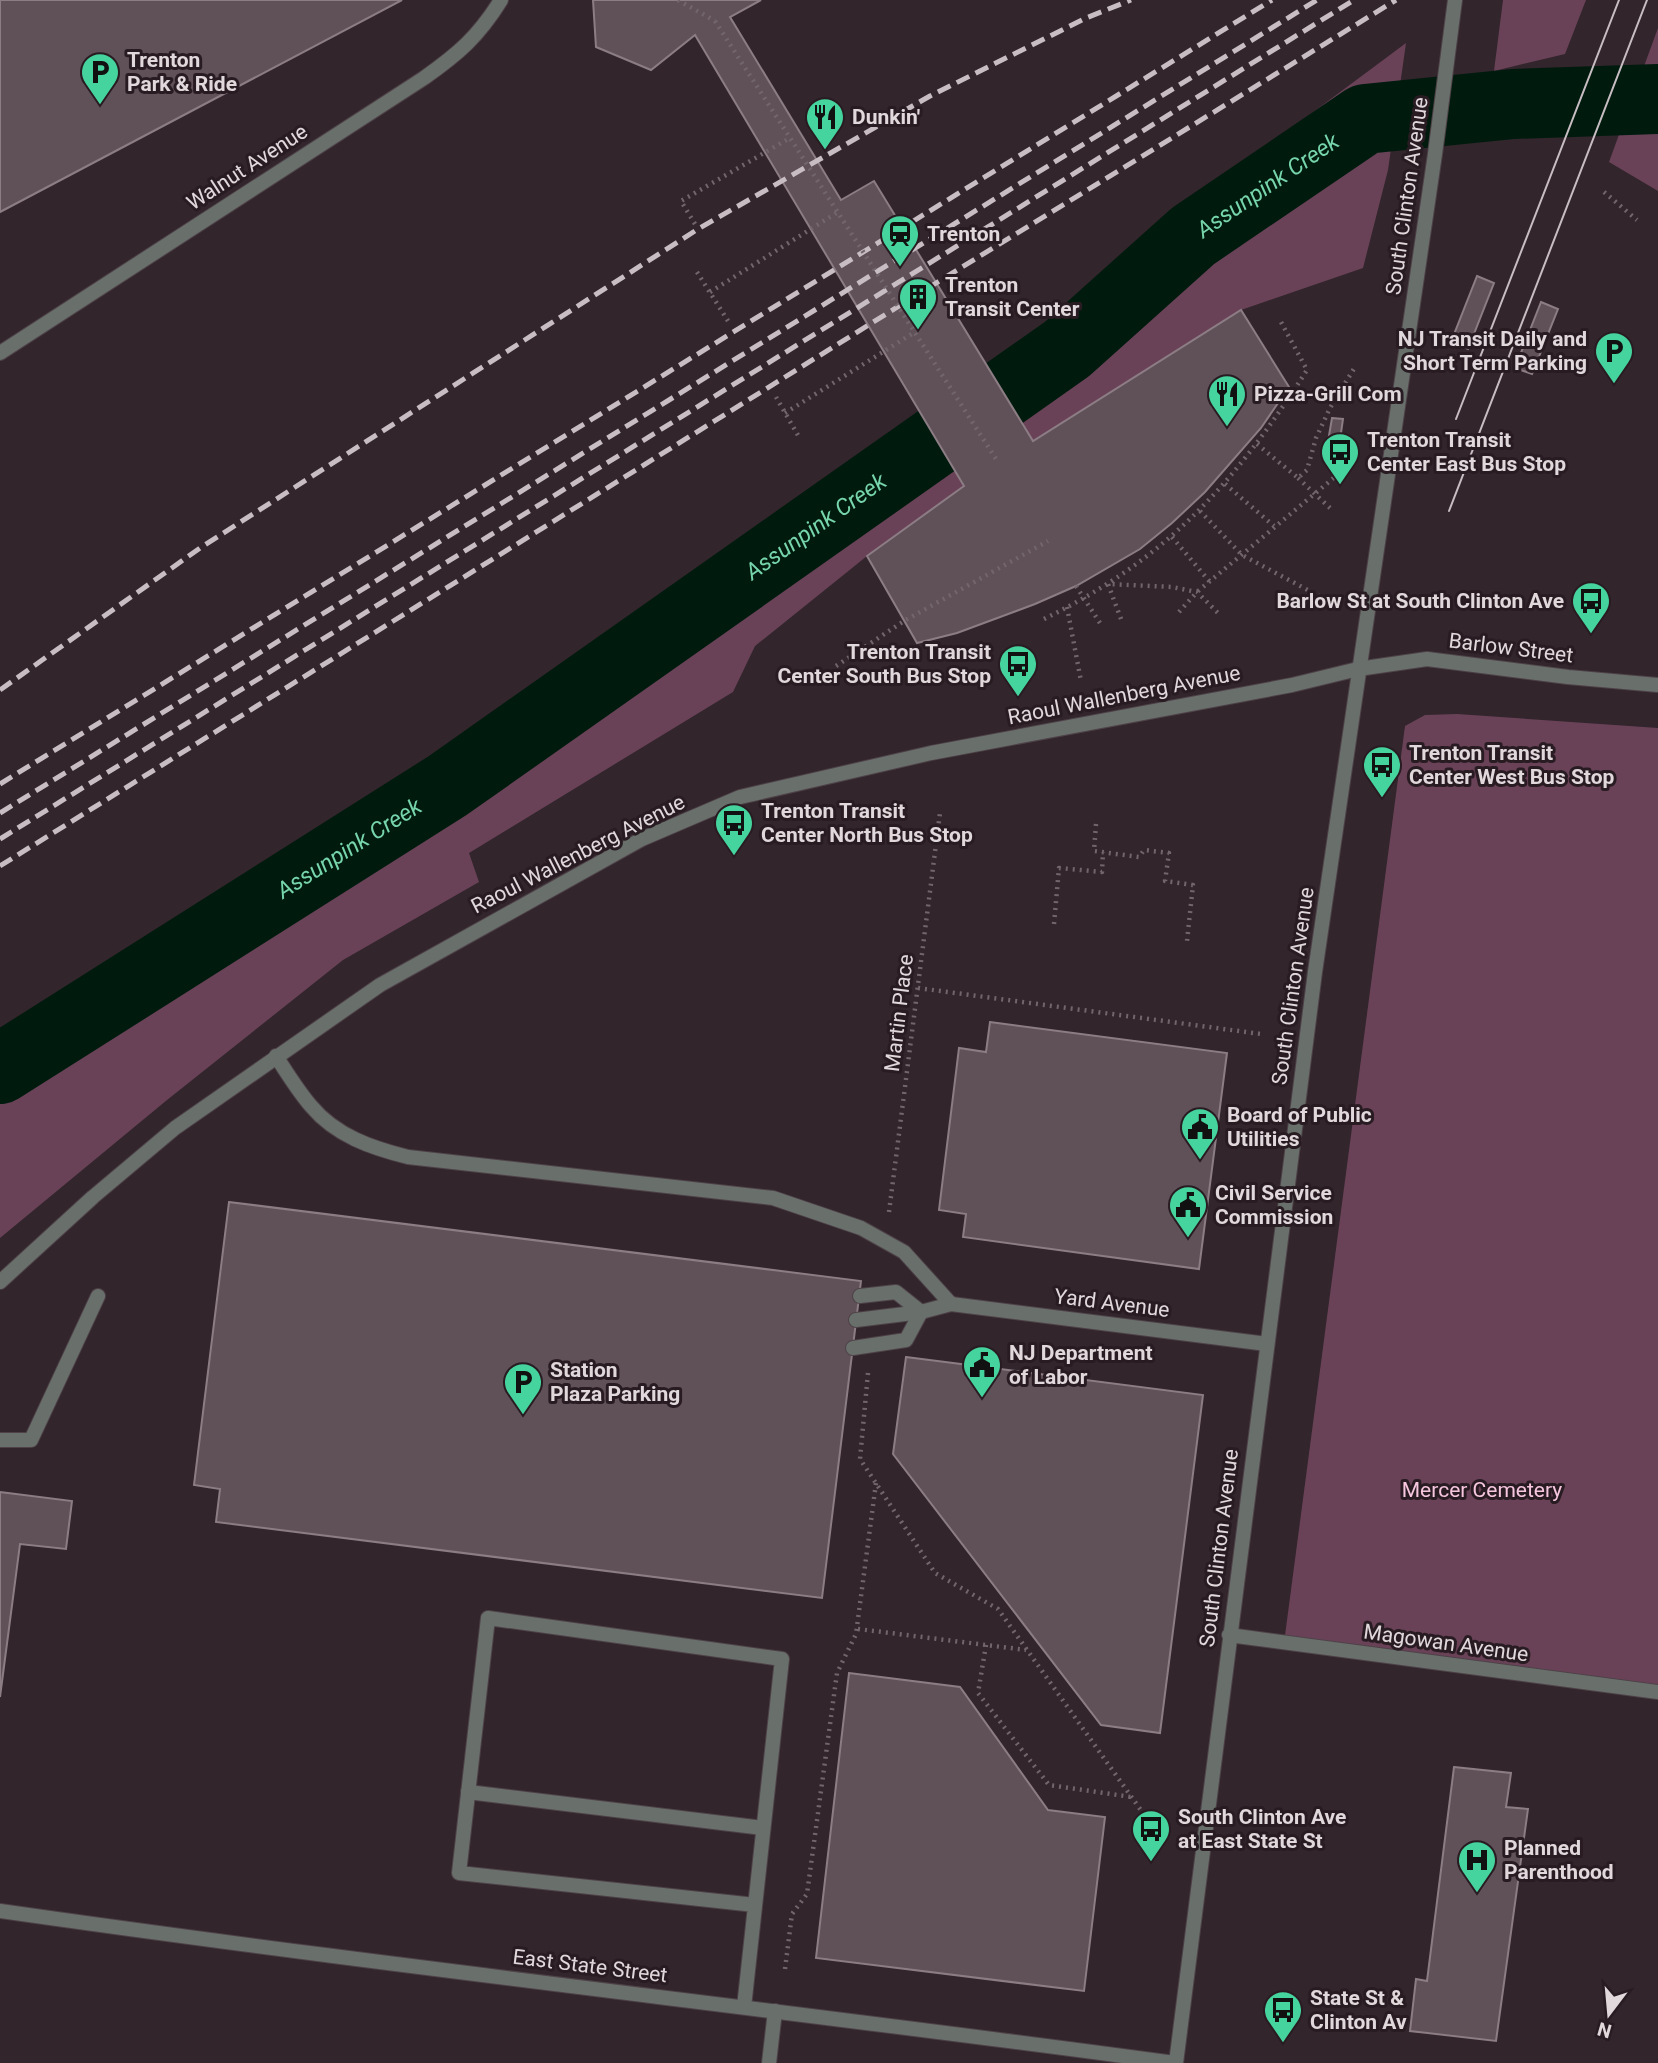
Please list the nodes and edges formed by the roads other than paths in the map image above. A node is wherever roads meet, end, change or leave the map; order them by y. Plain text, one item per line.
1 (501, 0) edge
2 (1455, 0) edge
3 (0, 353) edge
4 (1359, 669) junction
5 (1658, 685) edge
6 (275, 1056) junction
7 (0, 1282) edge
8 (98, 1296) dead end
9 (860, 1296) dead end
10 (951, 1304) junction
11 (921, 1312) junction
12 (856, 1320) dead end
13 (1268, 1344) junction
14 (853, 1348) dead end
15 (0, 1440) edge
16 (1229, 1635) junction
17 (1658, 1692) edge
18 (468, 1792) junction
19 (763, 1828) junction
20 (755, 1905) junction
21 (0, 1911) edge
22 (744, 2007) junction
23 (775, 2011) junction
24 (769, 2063) edge
25 (1176, 2063) edge

1 - 3 street, Walnut Avenue
2 - 4 street, South Clinton Avenue
4 - 5 street, Barlow Street
4 - 6 street, Raoul Wallenberg Avenue
4 - 13 street, South Clinton Avenue
6 - 7 street, Raoul Wallenberg Avenue
6 - 10 street
8 - 15 street
9 - 11 street
10 - 11 street
10 - 13 street, Yard Avenue
11 - 12 street
11 - 14 street
13 - 16 street, South Clinton Avenue
16 - 17 street, Magowan Avenue
16 - 25 street, South Clinton Avenue
18 - 19 street
18 - 19 street
18 - 20 street
19 - 20 street
20 - 22 street
21 - 22 street, East State Street
22 - 23 street, East State Street
23 - 24 street
23 - 25 street, East State Street

